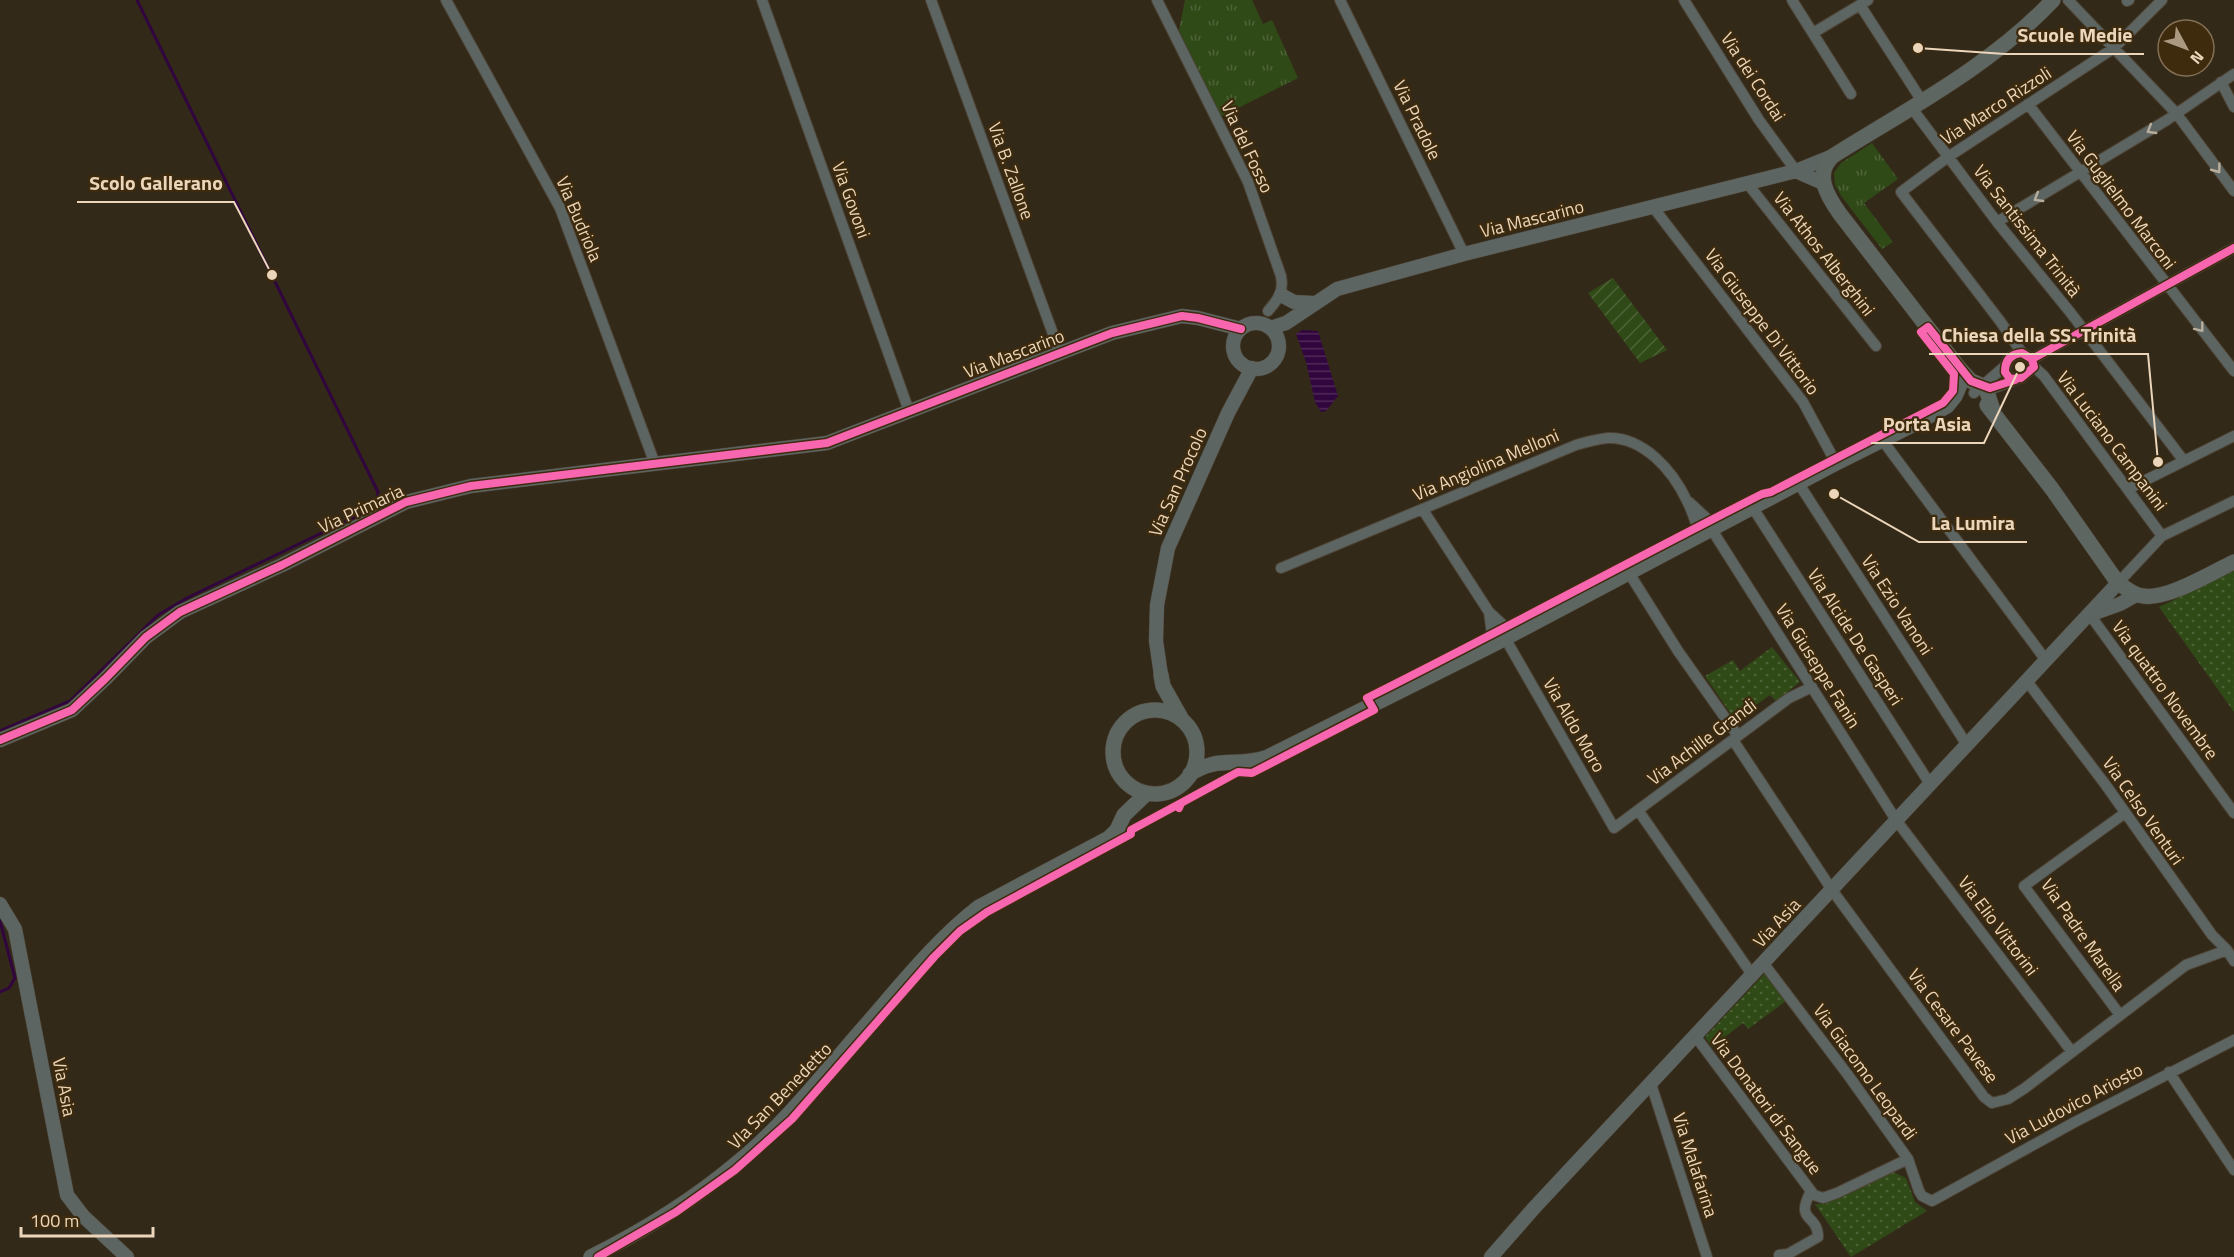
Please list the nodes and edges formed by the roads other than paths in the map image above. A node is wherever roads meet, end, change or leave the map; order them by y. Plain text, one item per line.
1 (446, 0) edge
2 (762, 0) edge
3 (931, 0) edge
4 (1157, 0) edge
5 (1340, 0) edge
6 (1684, 0) edge
7 (1792, 0) edge
8 (2054, 0) edge
9 (2068, 0) edge
10 (2162, 0) edge
11 (1864, 2) edge
12 (1813, 33) junction
13 (2114, 48) junction
14 (2234, 74) edge
15 (2221, 82) junction
16 (1851, 94) dead end
17 (1916, 104) junction
18 (2028, 104) junction
19 (2234, 107) edge
20 (2176, 113) junction
21 (1833, 156) junction
22 (1948, 157) junction
23 (1796, 171) junction
24 (2079, 173) junction
25 (1747, 183) junction
26 (1823, 183) junction
27 (2234, 191) edge
28 (1901, 192) joint
29 (1653, 207) junction
30 (1997, 222) junction
31 (2234, 248) edge
32 (1464, 254) junction
33 (2166, 285) junction
34 (1281, 295) junction
35 (1313, 303) junction
36 (1268, 311) joint
37 (1268, 329) junction
38 (2084, 331) junction
39 (1237, 333) junction
40 (1876, 346) dead end
41 (1060, 353) junction
42 (2029, 360) junction
43 (1247, 366) junction
44 (2005, 366) junction
45 (2234, 371) edge
46 (2010, 382) junction
47 (1973, 387) junction
48 (1992, 406) junction
49 (909, 411) junction
50 (2234, 436) edge
51 (1883, 441) junction
52 (827, 443) joint
53 (2184, 461) junction
54 (1836, 463) junction
55 (655, 464) junction
56 (1799, 484) junction
57 (2128, 489) junction
58 (1687, 500) junction
59 (2234, 501) edge
60 (1753, 508) junction
61 (1423, 510) junction
62 (1709, 531) junction
63 (2162, 536) junction
64 (2234, 562) edge
65 (1281, 568) dead end
66 (1629, 573) junction
67 (2118, 583) junction
68 (2136, 595) junction
69 (1489, 612) junction
70 (2090, 615) junction
71 (1505, 638) junction
72 (2045, 659) junction
73 (1161, 675) junction
74 (2026, 680) junction
75 (1812, 687) junction
76 (1148, 710) junction
77 (1182, 719) junction
78 (1736, 738) junction
79 (0, 740) edge
80 (1196, 745) junction
81 (1967, 745) junction
82 (1221, 762) junction
83 (1190, 774) junction
84 (1125, 782) junction
85 (1930, 784) junction
86 (1147, 793) junction
87 (1638, 810) junction
88 (2125, 813) junction
89 (2234, 813) edge
90 (1124, 815) junction
91 (1896, 820) junction
92 (1614, 828) joint
93 (1832, 891) junction
94 (0, 904) edge
95 (2227, 950) junction
96 (2234, 961) edge
97 (1764, 964) junction
98 (1753, 975) junction
99 (2120, 1015) junction
100 (1696, 1037) junction
101 (2234, 1040) edge
102 (2072, 1052) junction
103 (2169, 1072) junction
104 (1651, 1084) junction
105 (1908, 1159) junction
106 (2234, 1170) edge
107 (1811, 1191) junction
108 (1932, 1201) joint
109 (1779, 1255) dead end
110 (127, 1257) edge
111 (591, 1257) edge
112 (1491, 1257) edge
113 (1707, 1257) edge

1 - 55 street, Via Budriola
2 - 49 street, Via Govoni
3 - 41 street, Via B. Zallone
4 - 34 street, Via del Fosso
5 - 32 street, Via Pradole
6 - 23 street, Via dei Cordai
7 - 12 street
8 - 17 main road
9 - 13 street
10 - 13 street, Via Marco Rizzoli
11 - 12 street
11 - 17 street, Via Santissima Trinità
12 - 16 street
13 - 18 street, Via Marco Rizzoli
13 - 20 street
14 - 15 street
15 - 19 street
15 - 20 street
17 - 21 main road
17 - 22 street, Via Santissima Trinità
18 - 22 street, Via Marco Rizzoli
18 - 24 street, Via Guglielmo Marconi
20 -> 24 street
20 -> 27 street
21 - 23 street, Via Mascarino
21 - 26 main road
22 - 28 street, Via Marco Rizzoli
22 - 30 street, Via Santissima Trinità
23 - 25 street, Via Mascarino
23 - 26 street
24 -> 30 street
24 - 33 street, Via Guglielmo Marconi
25 - 29 street, Via Mascarino
25 - 40 street, Via Athos Alberghini
26 - 47 main road
28 - 42 street, Via Luciano Campanini
29 - 32 street, Via Mascarino
29 - 54 street, Via Giuseppe Di Vittorio
30 - 38 street, Via Santissima Trinità
31 - 33 street
32 - 35 street, Via Mascarino
33 - 38 street
33 -> 45 street, Via Guglielmo Marconi
34 - 35 street
34 - 36 street
35 - 37 street, Via Mascarino
36 - 37 street
37 - 39 street
37 - 43 street
38 - 42 street
38 - 53 street, Via Santissima Trinità
39 - 41 street, Via Mascarino
39 - 43 street
41 - 49 street, Via Mascarino
42 - 44 street
42 - 46 street
42 - 57 street, Via Luciano Campanini
43 - 73 street, Via San Procolo
44 - 46 street
44 - 47 street
46 - 47 street
46 - 48 street
47 - 48 main road
47 - 51 main road
48 - 67 main road
49 - 52 street, Via Mascarino
50 - 53 street
51 - 54 main road
51 - 72 street
52 - 55 street, Via Primaria
53 - 57 street
54 - 56 main road
55 - 79 street, Via Primaria
56 - 60 main road
56 - 81 street, Via Ezio Vanoni
57 - 63 street, Via Luciano Campanini
58 - 61 street, Via Angiolina Melloni
58 - 62 street, Via Angiolina Melloni
58 - 62 street, Via Angiolina Melloni
59 - 63 street
60 - 62 main road
60 - 85 street, Via Alcide De Gasperi
61 - 65 street, Via Angiolina Melloni
61 - 69 street
62 - 66 main road
62 - 75 street, Via Giuseppe Fanin
63 - 67 street
64 - 68 main road
66 - 71 main road
66 - 78 street
67 - 68 main road
67 - 70 street, Via Asia
68 - 70 street, Via Asia
69 - 71 street
69 - 71 street
70 - 72 street, Via Asia
70 - 89 street, Via quattro Novembre
71 - 82 main road
71 - 92 street, Via Aldo Moro
72 - 74 street, Via Asia
73 - 76 main road
73 - 77 main road
74 - 81 street, Via Asia
74 - 88 street, Via Celso Venturi
75 - 78 street, Via Achille Grandi
75 - 91 street, Via Giuseppe Fanin
76 - 77 main road
76 - 84 main road
77 - 80 main road
78 - 87 street, Via Achille Grandi
78 - 93 street
80 - 82 main road
80 - 83 main road
81 - 85 street, Via Asia
82 - 83 main road
83 - 86 main road
84 - 86 main road
84 - 90 main road
85 - 91 street, Via Asia
86 - 90 main road, VIa San Benedetto
87 - 92 street, Via Achille Grandi
87 - 98 street
88 - 95 street, Via Celso Venturi
88 - 99 street, Via Padre Marella
90 - 111 main road, VIa San Benedetto
91 - 93 street, Via Asia
91 - 102 street, Via Elio Vittorini
93 - 97 street, Via Asia
93 - 102 street, Via Cesare Pavese
94 - 110 street, Via Asia
95 - 96 street, Via Celso Venturi
95 - 99 street
97 - 98 street, Via Asia
97 - 105 street, Via Giacomo Leopardi
98 - 100 street, Via Asia
99 - 102 street
100 - 104 street, Via Asia
100 - 107 street, Via Donatori di Sangue
101 - 103 street, Via Ludovico Ariosto
103 - 106 street
103 - 108 street, Via Ludovico Ariosto
104 - 112 street, Via Asia
104 - 113 street, Via Malafarina
105 - 107 street, Via Donatori di Sangue
105 - 108 street, Via Giacomo Leopardi
107 - 109 street

